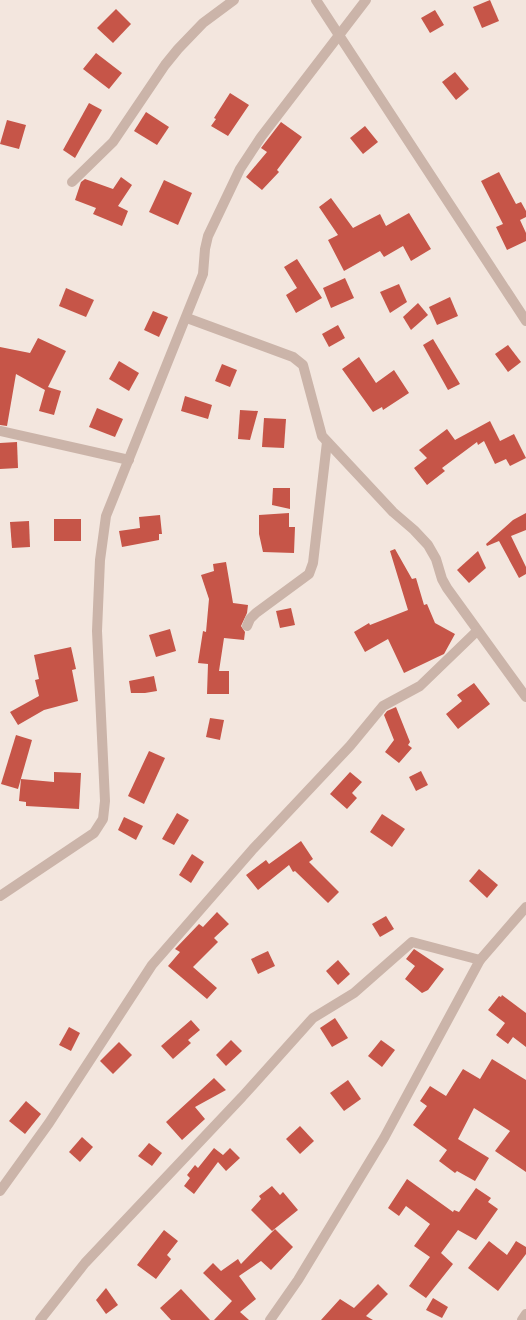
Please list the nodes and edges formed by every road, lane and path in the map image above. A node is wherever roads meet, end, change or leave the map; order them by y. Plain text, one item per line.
1 (234, 0) edge
2 (316, 0) edge
3 (366, 0) edge
4 (339, 33) junction
5 (72, 182) dead end
6 (187, 318) junction
7 (526, 321) edge
8 (0, 431) edge
9 (327, 442) junction
10 (129, 460) junction
11 (248, 626) dead end
12 (477, 631) junction
13 (526, 697) edge
14 (0, 896) edge
15 (526, 907) edge
16 (480, 960) junction
17 (0, 1191) edge
18 (526, 1314) edge
19 (40, 1320) edge
20 (270, 1320) edge
21 (522, 1320) edge

1 - 5 street
2 - 4 street
3 - 4 street
4 - 6 street
4 - 7 street
6 - 9 street
6 - 10 street
8 - 10 street
9 - 11 street
9 - 12 street
10 - 14 street
12 - 13 street
12 - 17 street
15 - 16 street
16 - 19 street
16 - 20 street
18 - 21 street

